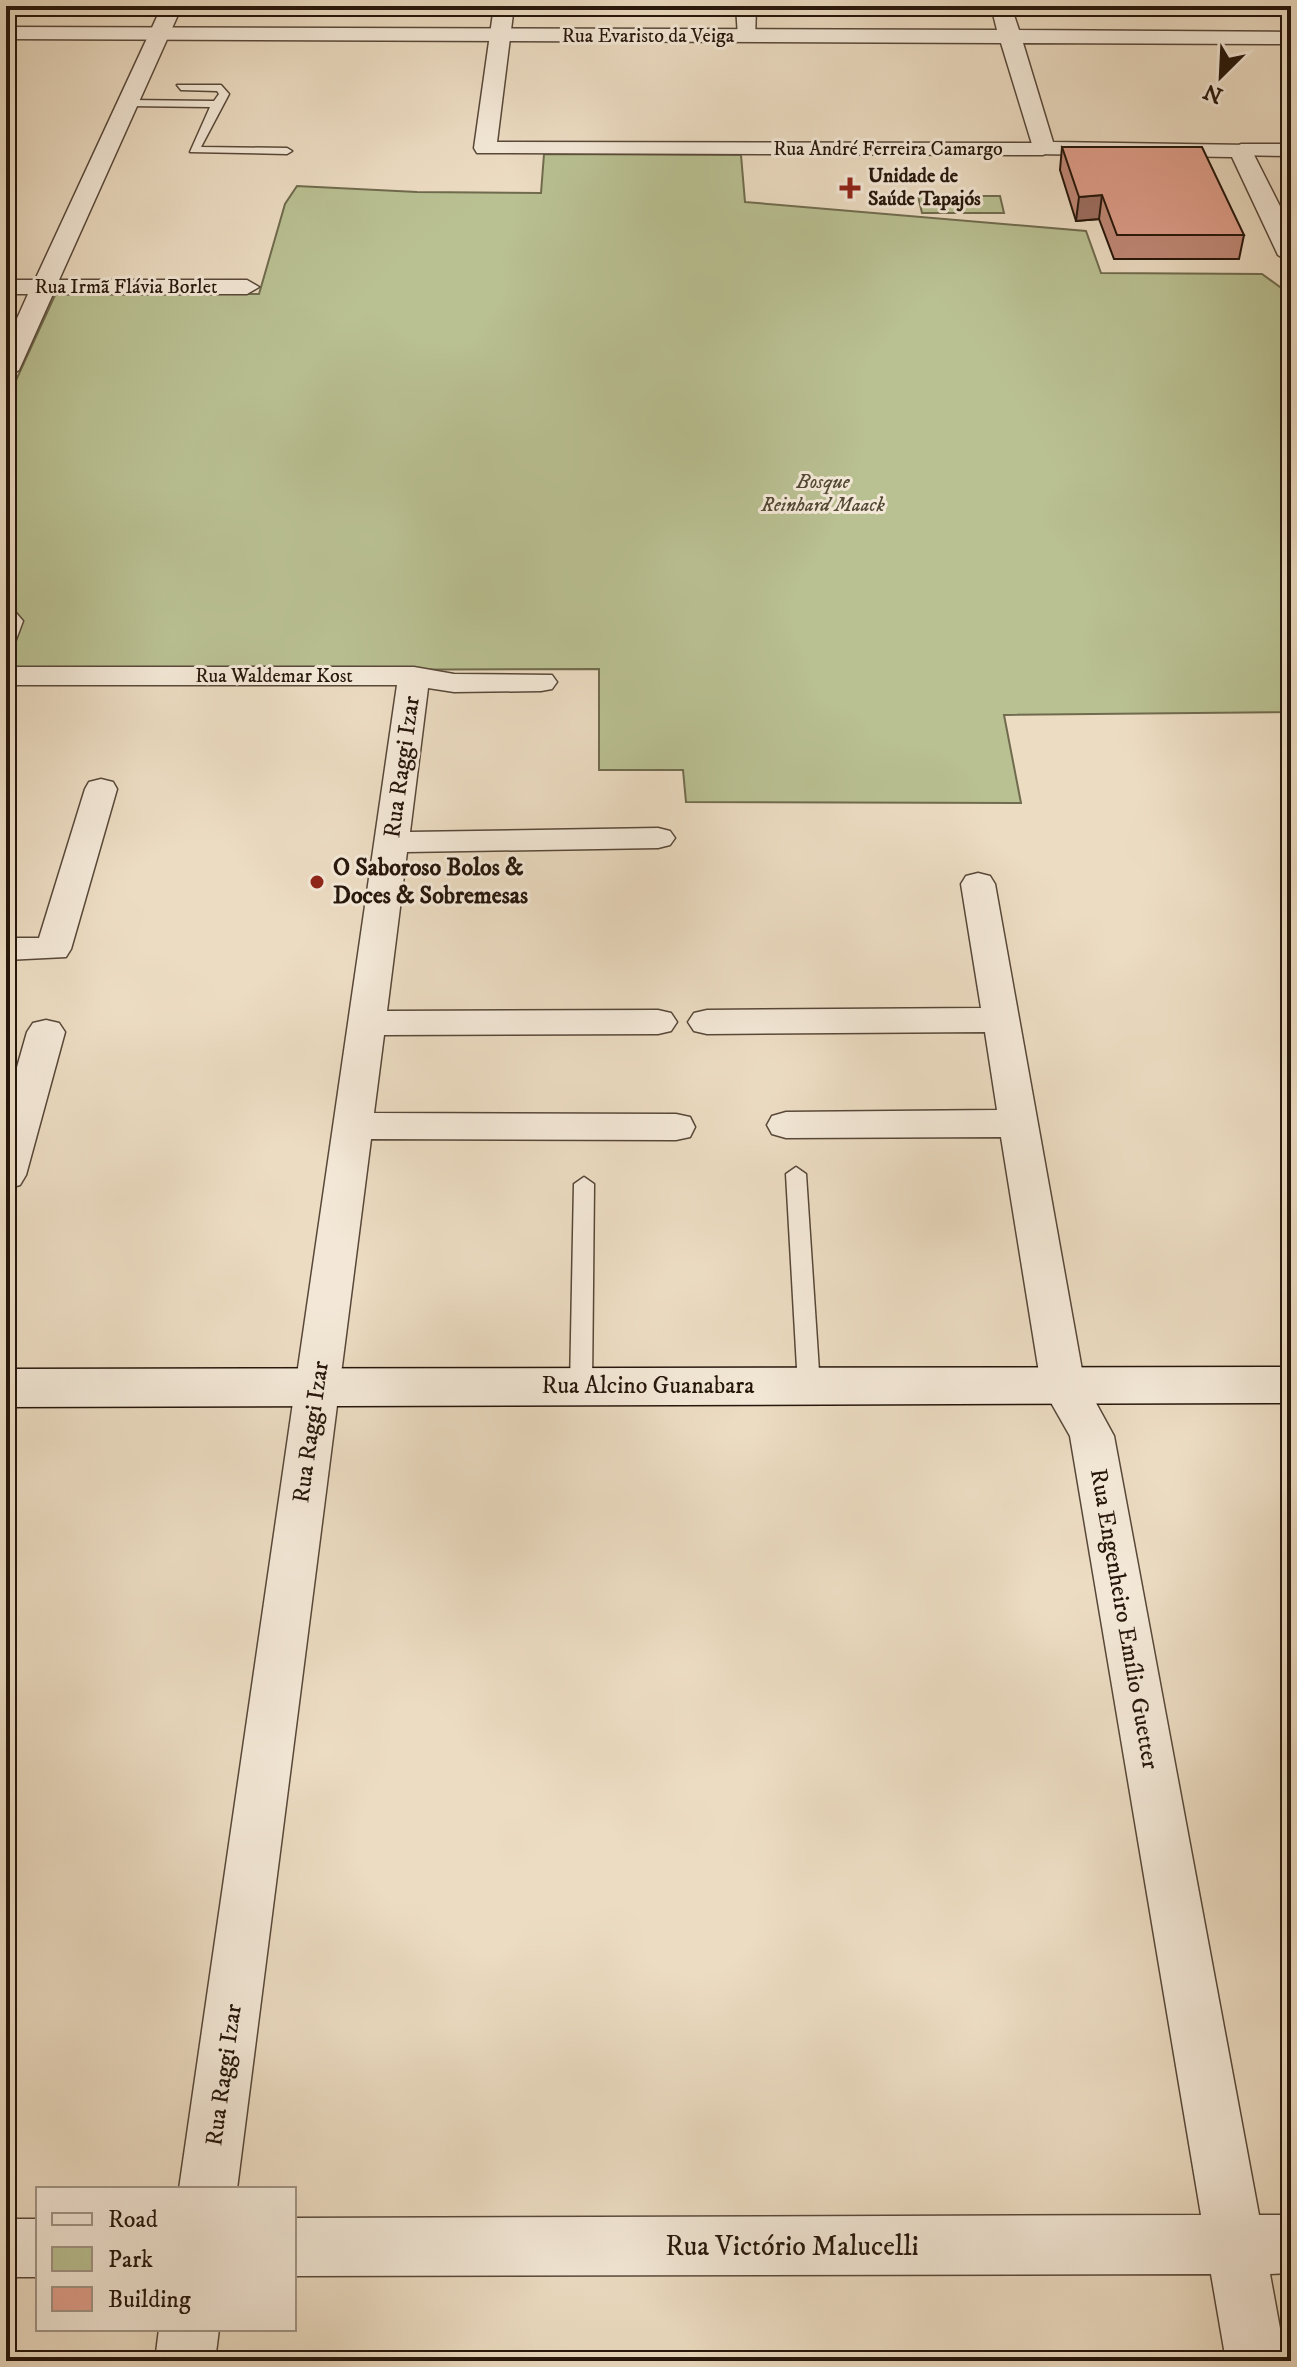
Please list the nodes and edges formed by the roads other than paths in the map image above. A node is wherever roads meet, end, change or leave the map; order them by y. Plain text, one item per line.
1 (172, 6) edge
2 (504, 6) edge
3 (746, 6) edge
4 (1001, 6) edge
5 (6, 33) edge
6 (160, 33) junction
7 (500, 34) junction
8 (748, 37) junction
9 (1010, 37) junction
10 (1291, 38) edge
11 (181, 87) dead end
12 (128, 103) junction
13 (217, 104) junction
14 (1043, 149) junction
15 (1241, 150) junction
16 (1291, 150) edge
17 (287, 151) dead end
18 (1291, 255) edge
19 (6, 287) edge
20 (44, 287) junction
21 (247, 287) dead end
22 (6, 370) edge
23 (6, 610) edge
24 (6, 645) edge
25 (6, 676) edge
26 (414, 676) junction
27 (541, 682) dead end
28 (101, 789) dead end
29 (658, 838) dead end
30 (392, 842) junction
31 (978, 884) dead end
32 (6, 949) edge
33 (1001, 1020) junction
34 (658, 1022) dead end
35 (707, 1022) dead end
36 (366, 1023) junction
37 (46, 1032) dead end
38 (1018, 1123) junction
39 (786, 1125) dead end
40 (353, 1126) junction
41 (676, 1127) dead end
42 (796, 1174) dead end
43 (6, 1175) edge
44 (584, 1184) dead end
45 (1063, 1385) junction
46 (1291, 1385) edge
47 (581, 1386) junction
48 (809, 1386) junction
49 (317, 1387) junction
50 (6, 1388) edge
51 (208, 2187) edge
52 (1263, 2244) edge
53 (296, 2247) edge
54 (6, 2248) edge
55 (36, 2248) edge
56 (189, 2331) edge
57 (185, 2361) edge
58 (1256, 2361) edge

1 - 6 street
2 - 7 street
3 - 8 street
4 - 9 street
5 - 6 street, Rua Evaristo da Veiga
6 - 7 street, Rua Evaristo da Veiga
6 - 12 street
7 - 8 street, Rua Evaristo da Veiga
7 - 14 street, Rua André Ferreira Camargo
8 - 9 street, Rua Evaristo da Veiga
9 - 10 street, Rua Evaristo da Veiga
9 - 14 street
11 - 13 lane
12 - 13 lane
12 - 20 street
13 - 17 lane
14 - 15 street, Rua André Ferreira Camargo
15 - 16 street, Rua André Ferreira Camargo
15 - 18 street
19 - 20 street, Rua Irmã Flávia Borlet
20 - 21 street, Rua Irmã Flávia Borlet
20 - 22 street
23 - 24 lane
25 - 26 street, Rua Waldemar Kost
26 - 27 street, Rua Waldemar Kost
26 - 30 street, Rua Raggi Izar
28 - 32 street
29 - 30 street
30 - 36 street, Rua Raggi Izar
31 - 33 street, Rua Engenheiro Emílio Guetter
33 - 35 street
33 - 38 street, Rua Engenheiro Emílio Guetter
34 - 36 street
36 - 40 street, Rua Raggi Izar
37 - 43 street
38 - 39 street
38 - 45 street, Rua Engenheiro Emílio Guetter
40 - 41 street
40 - 49 street, Rua Raggi Izar
42 - 48 lane
44 - 47 lane
45 - 46 street, Rua Alcino Guanabara
45 - 48 street, Rua Alcino Guanabara
45 - 52 street, Rua Engenheiro Emílio Guetter
47 - 48 street, Rua Alcino Guanabara
47 - 49 street, Rua Alcino Guanabara
49 - 50 street, Rua Alcino Guanabara
49 - 51 street, Rua Raggi Izar
52 - 53 street, Rua Victório Malucelli
52 - 58 street, Rua Engenheiro Emílio Guetter
54 - 55 street
56 - 57 street

